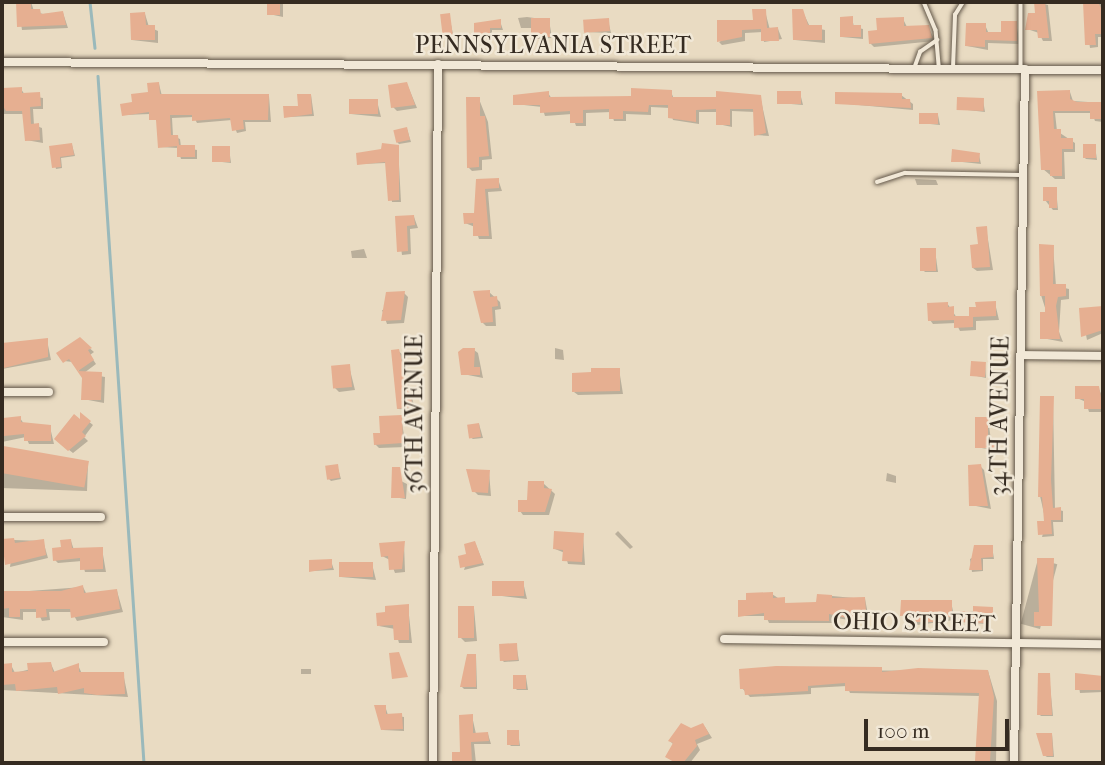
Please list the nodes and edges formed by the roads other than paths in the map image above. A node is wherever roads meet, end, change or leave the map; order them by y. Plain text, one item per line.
1 (924, 2) edge
2 (963, 2) edge
3 (1021, 2) edge
4 (937, 40) junction
5 (2, 62) edge
6 (438, 64) junction
7 (915, 68) junction
8 (939, 68) junction
9 (953, 68) junction
10 (1023, 69) junction
11 (1103, 70) edge
12 (1024, 175) junction
13 (877, 183) dead end
14 (1021, 355) junction
15 (1103, 356) edge
16 (2, 392) edge
17 (50, 392) dead end
18 (2, 517) edge
19 (101, 517) dead end
20 (724, 639) dead end
21 (2, 642) edge
22 (104, 642) dead end
23 (1014, 644) junction
24 (1103, 644) edge
25 (433, 763) edge
26 (1014, 763) edge

1 - 4 lane
2 - 9 lane
3 - 10 lane
4 - 7 lane
4 - 8 lane
5 - 6 street, PENNSYLVANIA STREET
6 - 7 street, PENNSYLVANIA STREET
6 - 25 street, 36TH AVENUE
7 - 8 street, PENNSYLVANIA STREET
8 - 9 street, PENNSYLVANIA STREET
9 - 10 street, PENNSYLVANIA STREET
10 - 11 street, PENNSYLVANIA STREET
10 - 12 street, 34TH AVENUE
12 - 13 lane
12 - 14 street, 34TH AVENUE
14 - 15 street
14 - 23 street, 34TH AVENUE
16 - 17 street
18 - 19 street
20 - 23 street, OHIO STREET
21 - 22 street
23 - 24 street, OHIO STREET
23 - 26 street, 34TH AVENUE

